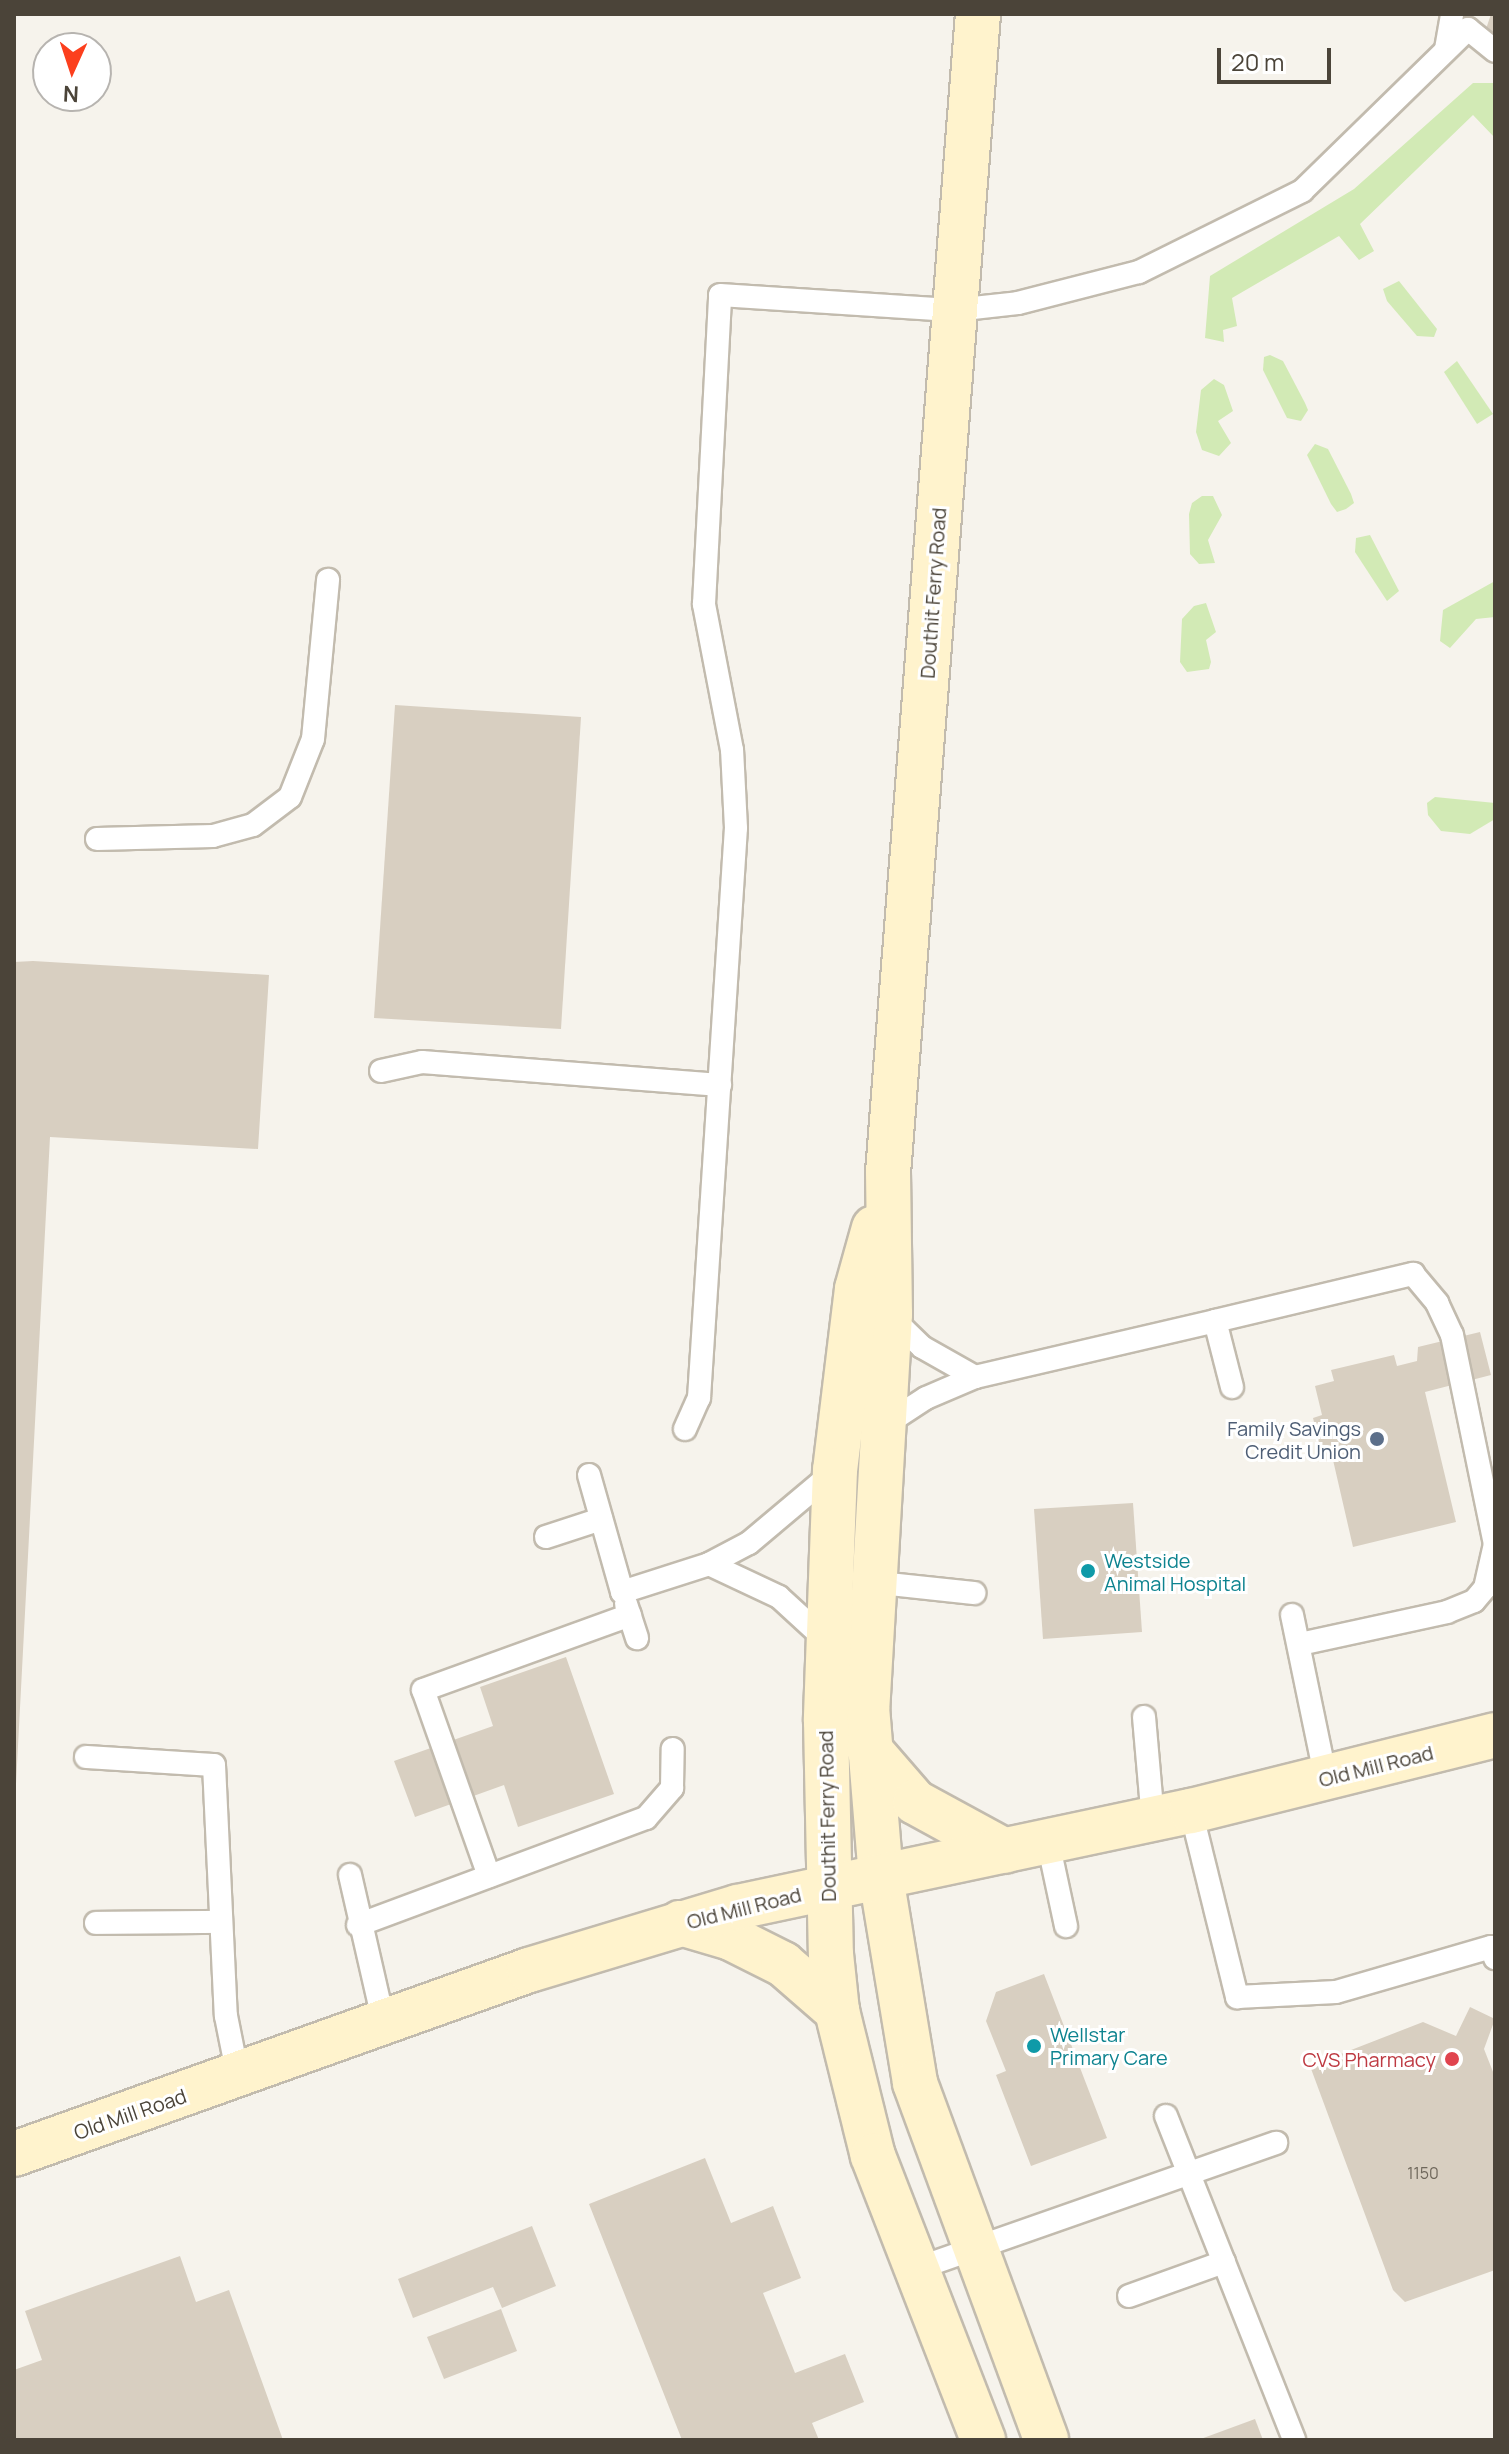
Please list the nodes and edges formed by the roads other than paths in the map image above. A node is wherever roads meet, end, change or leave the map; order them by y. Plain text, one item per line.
1 (978, 14) edge
2 (1452, 14) edge
3 (1446, 49) junction
4 (1495, 51) edge
5 (955, 310) junction
6 (328, 580) dead end
7 (97, 839) dead end
8 (381, 1071) dead end
9 (720, 1085) junction
10 (888, 1172) junction
11 (890, 1314) junction
12 (1215, 1321) junction
13 (975, 1377) junction
14 (1232, 1387) dead end
15 (685, 1429) dead end
16 (880, 1429) junction
17 (835, 1470) junction
18 (589, 1475) dead end
19 (601, 1519) junction
20 (546, 1537) dead end
21 (709, 1564) junction
22 (871, 1582) junction
23 (622, 1592) junction
24 (974, 1593) dead end
25 (630, 1615) junction
26 (1292, 1615) dead end
27 (637, 1638) dead end
28 (828, 1643) junction
29 (1300, 1644) junction
30 (1144, 1717) dead end
31 (1495, 1735) edge
32 (673, 1749) dead end
33 (869, 1749) junction
34 (86, 1757) dead end
35 (1326, 1779) junction
36 (1172, 1816) junction
37 (1048, 1842) junction
38 (1005, 1851) junction
39 (350, 1875) dead end
40 (489, 1876) junction
41 (881, 1877) junction
42 (827, 1888) junction
43 (221, 1922) junction
44 (96, 1923) dead end
45 (680, 1923) junction
46 (358, 1925) junction
47 (1066, 1926) dead end
48 (1495, 1958) edge
49 (837, 2011) junction
50 (384, 2023) junction
51 (238, 2076) junction
52 (1166, 2116) dead end
53 (1276, 2143) dead end
54 (14, 2154) edge
55 (1187, 2174) junction
56 (973, 2249) junction
57 (1224, 2262) junction
58 (913, 2270) junction
59 (1129, 2296) dead end
60 (983, 2440) edge
61 (1046, 2440) edge
62 (1294, 2440) edge

1 - 5 street, Douthit Ferry Road
2 - 3 lane
3 - 4 lane
3 - 5 lane
5 - 9 lane
5 - 10 street, Douthit Ferry Road
6 - 7 lane
8 - 9 lane
9 - 15 lane
10 - 11 street, Douthit Ferry Road
10 - 17 street, Douthit Ferry Road
11 - 13 lane
11 - 16 street, Douthit Ferry Road
12 - 13 lane
12 - 14 lane
12 - 29 lane
13 - 16 lane
16 - 22 street, Douthit Ferry Road
17 - 21 lane
17 - 28 street, Douthit Ferry Road
18 - 19 lane
19 - 20 lane
19 - 23 lane
21 - 23 lane
21 - 28 lane
22 - 24 lane
22 - 33 street, Douthit Ferry Road
23 - 25 lane
25 - 27 lane
25 - 40 lane
26 - 29 lane
28 - 42 street, Douthit Ferry Road
29 - 35 lane
30 - 36 lane
31 - 35 street, Old Mill Road
32 - 40 lane
33 - 38 street
33 - 41 street, Douthit Ferry Road
34 - 43 lane
35 - 36 street, Old Mill Road
36 - 37 street, Old Mill Road
36 - 48 lane
37 - 38 street, Old Mill Road
37 - 47 lane
38 - 41 street, Old Mill Road
39 - 46 lane
40 - 46 lane
41 - 42 street, Old Mill Road
41 - 56 street, Douthit Ferry Road
42 - 45 street, Old Mill Road
42 - 49 street, Douthit Ferry Road
43 - 44 lane
43 - 51 lane
45 - 49 street
45 - 50 street, Old Mill Road
46 - 50 lane
49 - 58 street, Douthit Ferry Road
50 - 51 street, Old Mill Road
51 - 54 street, Old Mill Road
52 - 55 lane
53 - 55 lane
55 - 56 lane
55 - 57 lane
56 - 58 lane
56 - 61 street, Douthit Ferry Road
57 - 59 lane
57 - 62 lane
58 - 60 street, Douthit Ferry Road

